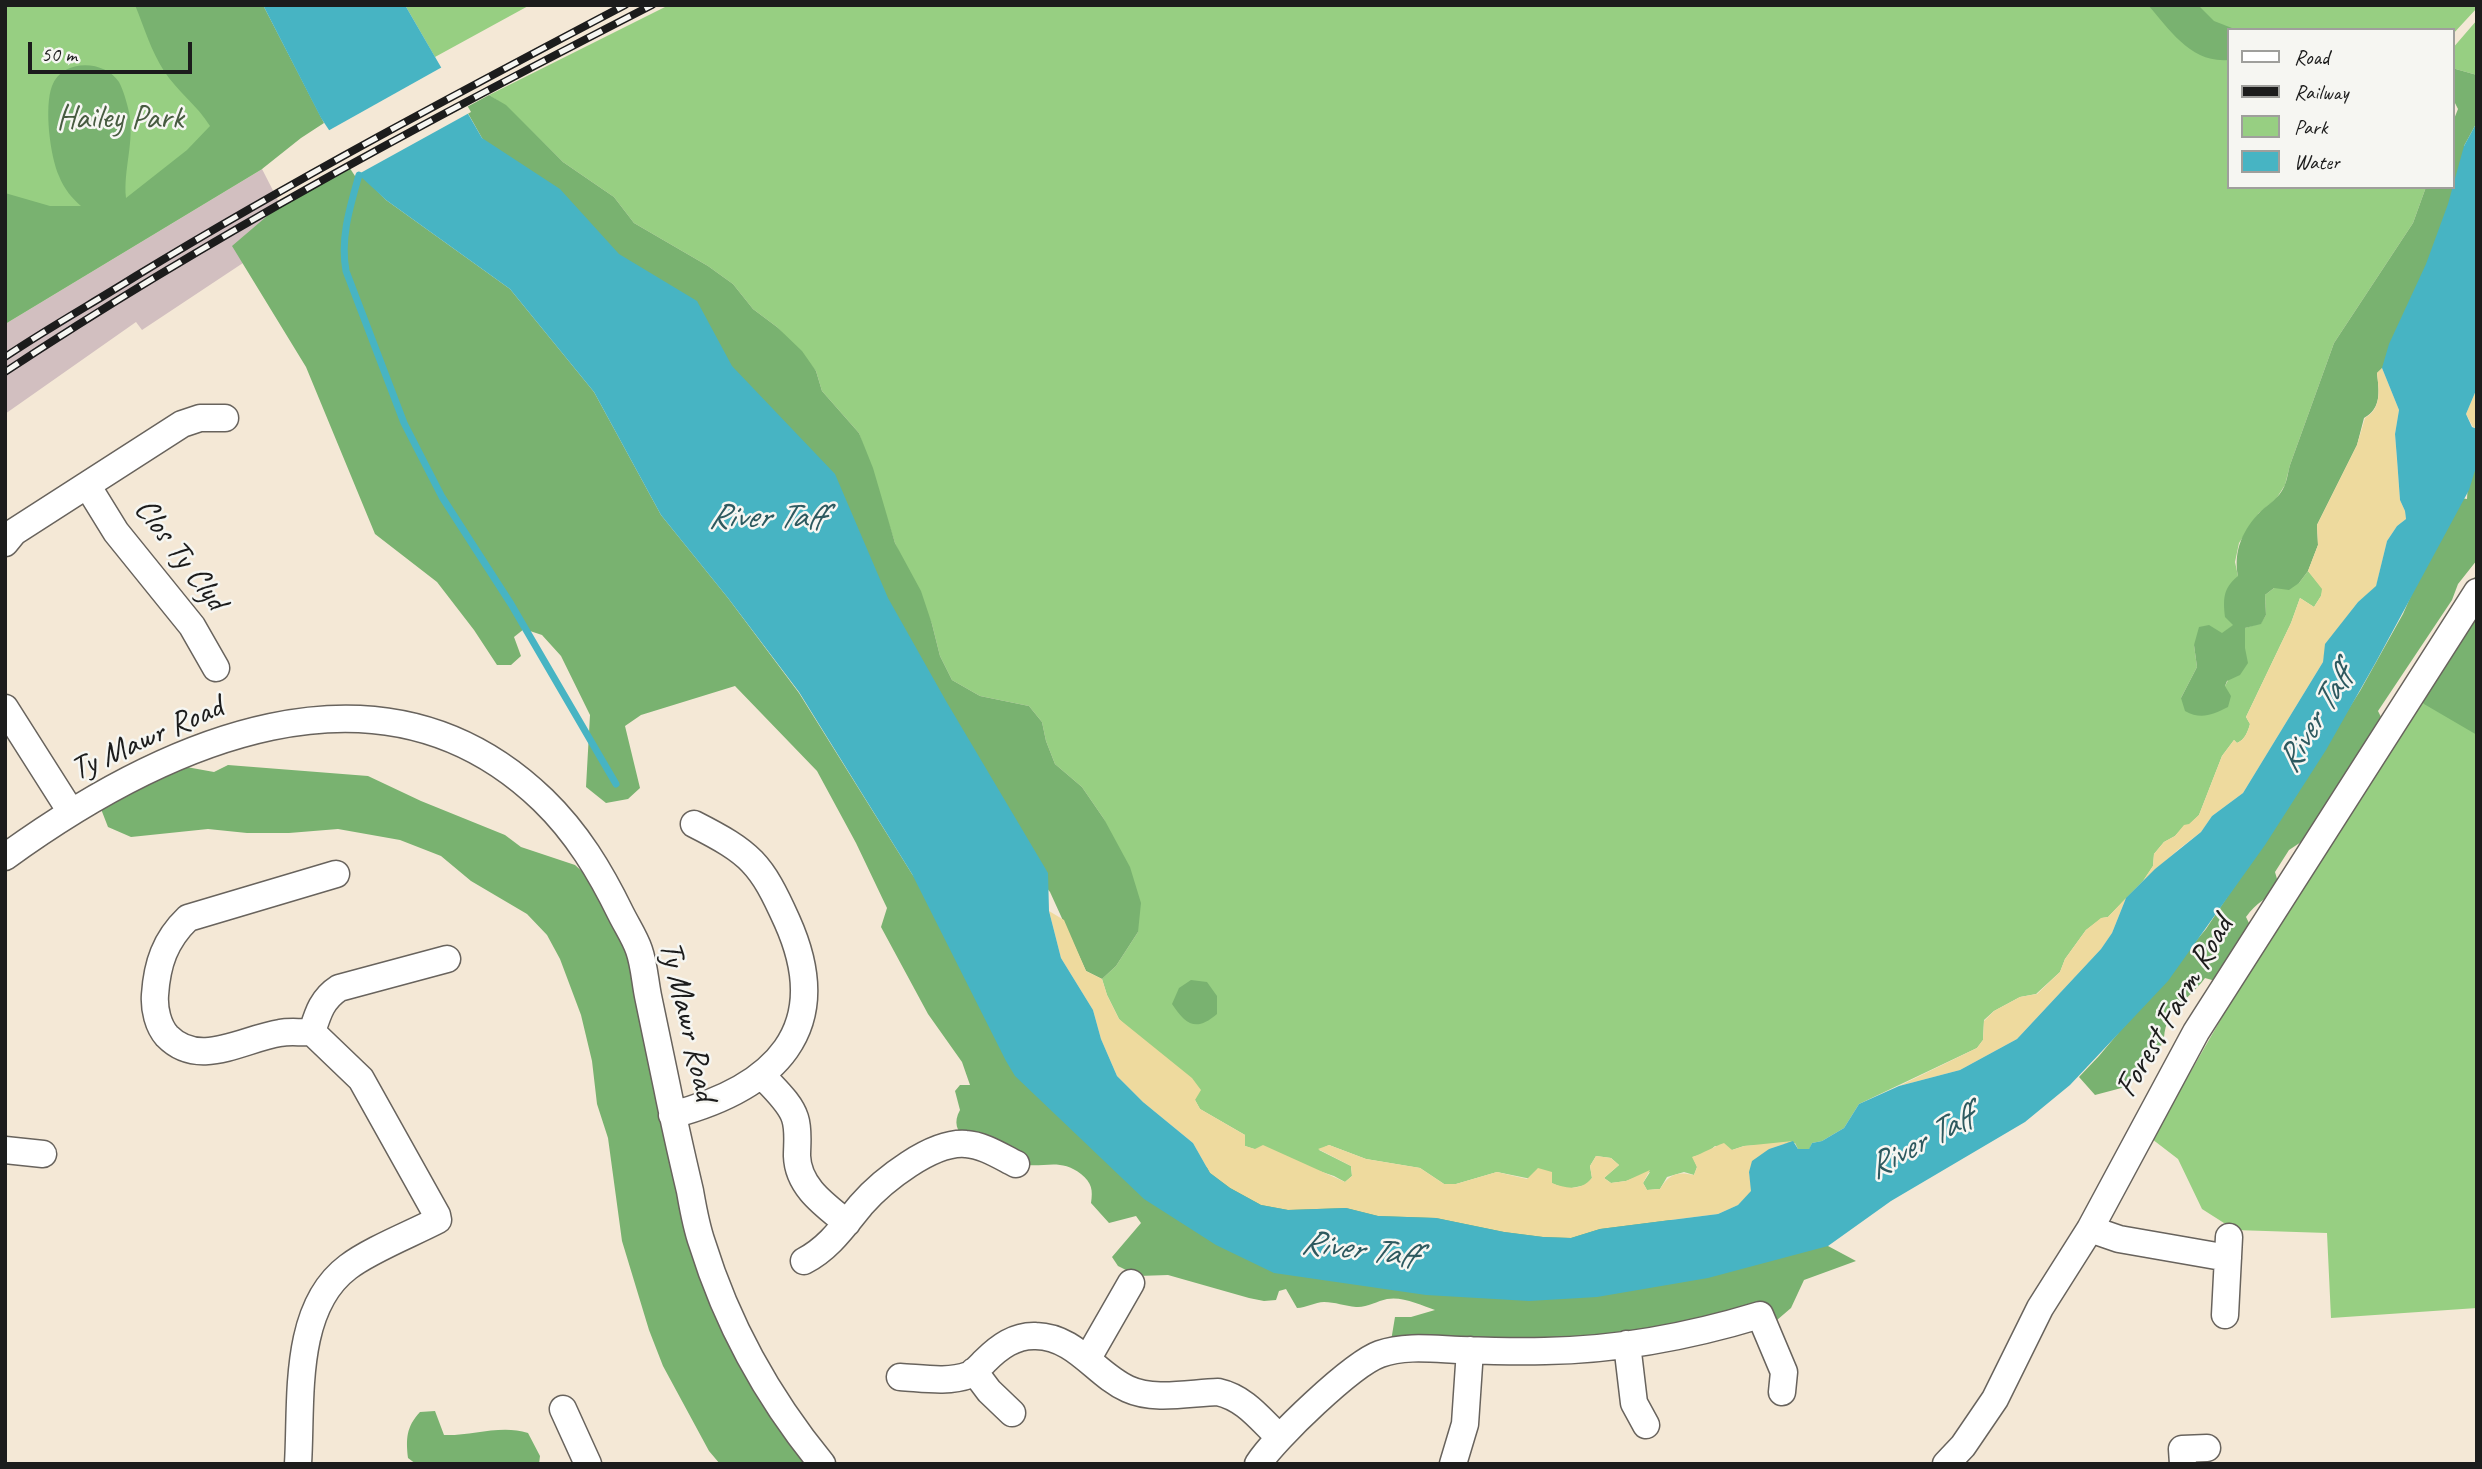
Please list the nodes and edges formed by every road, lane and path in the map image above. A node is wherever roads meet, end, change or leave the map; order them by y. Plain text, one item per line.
1 (225, 418) dead end
2 (87, 485) junction
3 (5, 542) edge
4 (2477, 592) edge
5 (216, 668) dead end
6 (5, 708) edge
7 (71, 812) junction
8 (694, 824) dead end
9 (5, 858) edge
10 (336, 874) dead end
11 (447, 959) dead end
12 (312, 1032) junction
13 (762, 1075) junction
14 (672, 1115) junction
15 (5, 1150) edge
16 (43, 1154) dead end
17 (1016, 1164) dead end
18 (847, 1223) junction
19 (2090, 1229) junction
20 (804, 1261) dead end
21 (1131, 1283) dead end
22 (2225, 1315) dead end
23 (1627, 1345) junction
24 (1470, 1350) junction
25 (1088, 1358) junction
26 (974, 1371) junction
27 (900, 1377) dead end
28 (1782, 1392) dead end
29 (563, 1409) dead end
30 (1012, 1413) dead end
31 (1646, 1424) dead end
32 (1279, 1437) junction
33 (2207, 1448) dead end
34 (298, 1464) edge
35 (588, 1464) edge
36 (822, 1464) edge
37 (1258, 1464) edge
38 (1453, 1464) edge
39 (1946, 1464) edge
40 (2183, 1464) edge

1 - 2 street, Clos Ty Clyd
2 - 3 street, Clos Ty Clyd
2 - 5 street, Clos Ty Clyd
4 - 19 street, Forest Farm Road
6 - 7 street
7 - 9 street, Ty Mawr Road
7 - 14 street, Ty Mawr Road
8 - 13 street
10 - 12 street
11 - 12 street
12 - 34 street
13 - 14 street
13 - 18 street
14 - 36 street, Ty Mawr Road
15 - 16 street
17 - 18 street
18 - 20 street
19 - 22 street
19 - 39 street, Forest Farm Road
21 - 25 street
23 - 24 street
23 - 28 street
23 - 31 street
24 - 32 street
24 - 38 street
25 - 26 street
25 - 32 street
26 - 27 street
26 - 30 street
29 - 35 street
32 - 37 street
33 - 40 street

